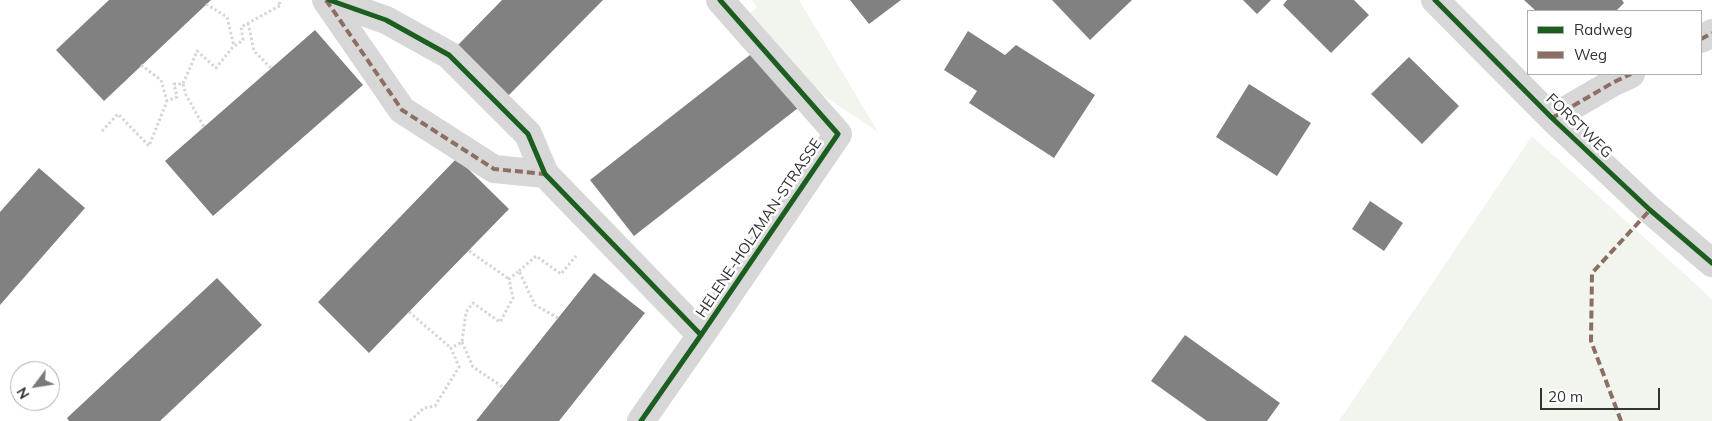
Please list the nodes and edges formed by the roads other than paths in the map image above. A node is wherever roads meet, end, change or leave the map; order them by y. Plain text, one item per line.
1 (327, 0) edge
2 (720, 0) edge
3 (1435, 0) edge
4 (1629, 75) edge
5 (1552, 118) junction
6 (545, 174) junction
7 (1712, 263) edge
8 (700, 335) junction
9 (641, 421) edge

1 - 6 street, HELENE-HOLZMAN-STRASSE
1 - 6 street, HELENE-HOLZMAN-STRASSE
2 - 8 street, HELENE-HOLZMAN-STRASSE
3 - 5 street, FORSTWEG
4 - 5 street
5 - 7 street, FORSTWEG
6 - 8 street, HELENE-HOLZMAN-STRASSE
8 - 9 street, HELENE-HOLZMAN-STRASSE

